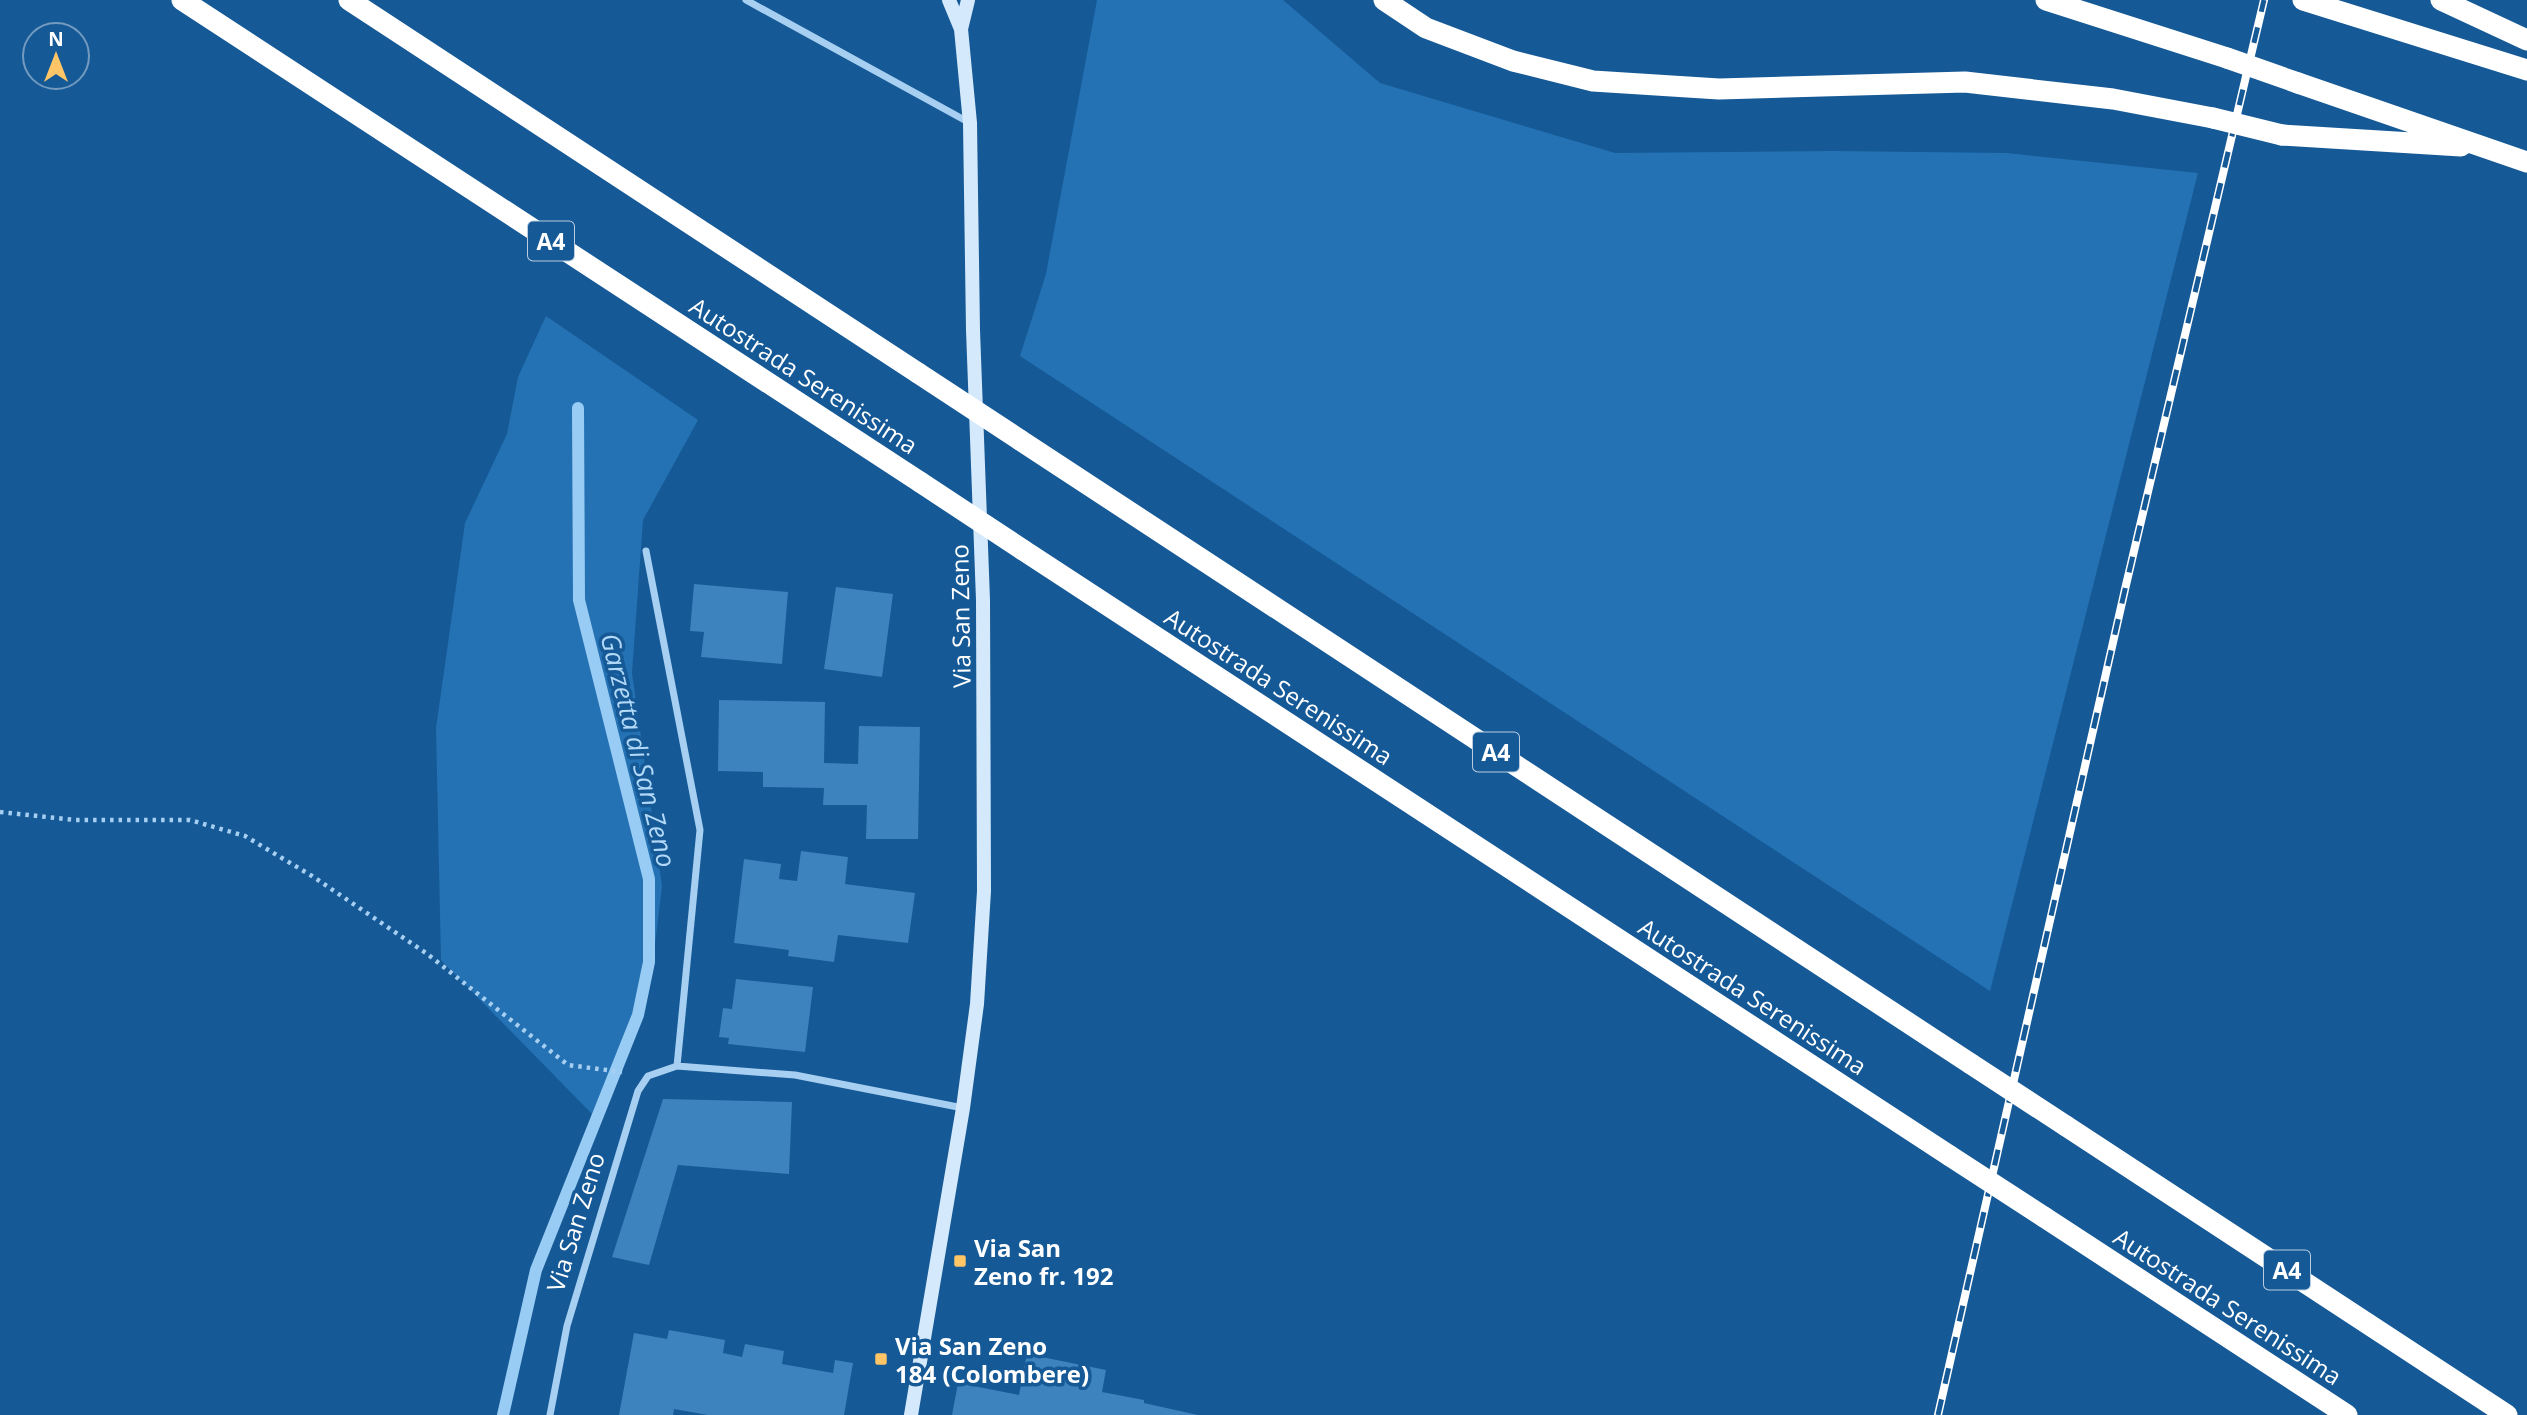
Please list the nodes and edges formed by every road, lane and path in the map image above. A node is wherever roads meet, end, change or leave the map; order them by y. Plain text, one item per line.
1 (182, 0) edge
2 (349, 0) edge
3 (747, 0) edge
4 (948, 0) edge
5 (968, 0) edge
6 (1384, 0) edge
7 (2046, 0) edge
8 (2441, 0) edge
9 (2312, 3) edge
10 (961, 30) junction
11 (2527, 40) edge
12 (2527, 70) edge
13 (970, 123) junction
14 (2488, 148) junction
15 (2527, 162) edge
16 (646, 551) dead end
17 (0, 812) edge
18 (677, 1066) junction
19 (648, 1076) junction
20 (963, 1108) junction
21 (550, 1415) edge
22 (911, 1415) edge
23 (2347, 1415) edge
24 (2508, 1415) edge

1 - 23 highway, Autostrada Serenissima / A4, bridge
2 - 24 highway, A4, bridge
3 - 13 street
4 - 10 street, Via San Zeno
5 - 10 street, Via San Zeno
6 - 14 highway, bridge
7 - 14 highway, bridge
8 - 11 highway
9 - 12 highway
10 - 13 street, Via San Zeno
13 - 20 street, Via San Zeno
14 - 15 highway
16 - 18 street
17 - 19 path
18 - 19 street
18 - 20 street
19 - 21 street, Via San Zeno
20 - 22 street, Via San Zeno

